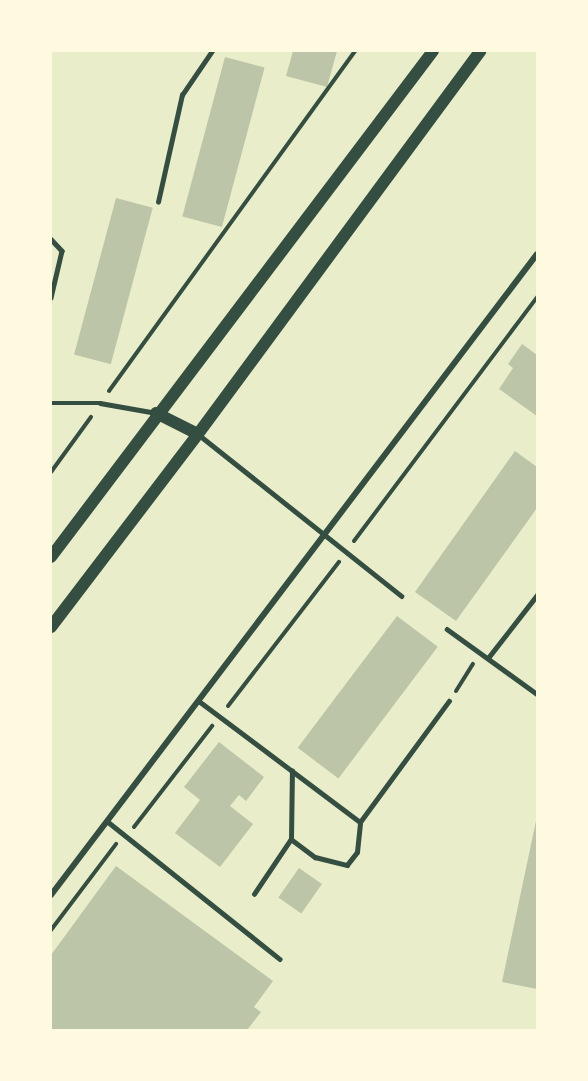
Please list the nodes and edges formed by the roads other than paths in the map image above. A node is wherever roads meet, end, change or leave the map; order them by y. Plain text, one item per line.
1 (212, 51) edge
2 (433, 51) edge
3 (480, 51) edge
4 (158, 202) dead end
5 (51, 239) edge
6 (537, 254) edge
7 (51, 298) edge
8 (51, 404) edge
9 (156, 413) junction
10 (198, 434) junction
11 (326, 534) junction
12 (51, 557) edge
13 (537, 595) edge
14 (402, 596) dead end
15 (51, 627) edge
16 (447, 629) dead end
17 (488, 658) junction
18 (537, 694) edge
19 (199, 701) junction
20 (449, 701) road end
21 (292, 771) junction
22 (107, 821) junction
23 (360, 822) junction
24 (291, 839) junction
25 (254, 894) dead end
26 (51, 895) edge
27 (280, 958) dead end

1 - 4 lane
2 - 9 main road
3 - 10 main road
5 - 7 lane
6 - 11 street
8 - 9 lane
9 - 10 main road
9 - 12 main road
10 - 11 lane
10 - 15 main road
11 - 14 lane
11 - 19 street
13 - 17 lane
16 - 17 lane
17 - 18 lane
19 - 21 lane
19 - 22 street
20 - 23 lane
21 - 23 lane
21 - 24 lane
22 - 26 street
22 - 27 lane
23 - 24 lane
24 - 25 lane

